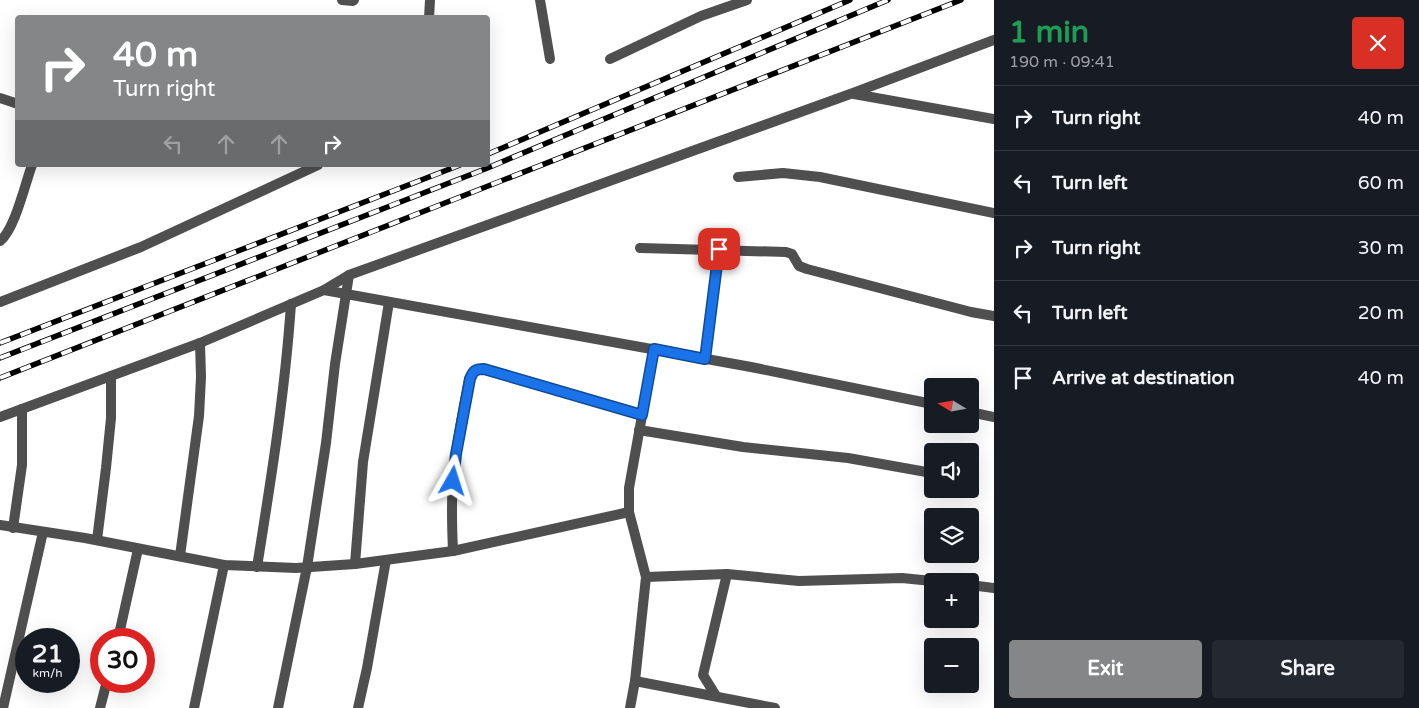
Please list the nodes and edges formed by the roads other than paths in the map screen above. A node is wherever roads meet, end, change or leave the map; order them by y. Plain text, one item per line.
1 (342, 0) edge
2 (354, 0) edge
3 (430, 0) edge
4 (540, 0) edge
5 (746, 0) edge
6 (429, 15) edge
7 (994, 40) edge
8 (550, 59) dead end
9 (610, 59) dead end
10 (853, 94) junction
11 (0, 98) edge
12 (15, 103) edge
13 (994, 118) edge
14 (31, 167) edge
15 (314, 167) edge
16 (738, 177) dead end
17 (994, 213) edge
18 (0, 241) edge
19 (640, 248) dead end
20 (719, 249) junction
21 (349, 275) junction
22 (324, 290) junction
23 (346, 294) junction
24 (0, 302) edge
25 (389, 302) junction
26 (291, 304) junction
27 (994, 316) edge
28 (200, 342) junction
29 (654, 349) junction
30 (705, 359) junction
31 (111, 376) junction
32 (924, 402) edge
33 (22, 409) junction
34 (979, 414) edge
35 (642, 415) junction
36 (994, 416) edge
37 (0, 417) edge
38 (639, 430) junction
39 (924, 472) edge
40 (629, 512) junction
41 (0, 526) edge
42 (14, 528) junction
43 (43, 532) junction
44 (96, 540) junction
45 (138, 549) junction
46 (452, 551) junction
47 (180, 556) junction
48 (386, 560) junction
49 (355, 564) junction
50 (224, 565) junction
51 (256, 567) junction
52 (307, 567) junction
53 (727, 574) junction
54 (646, 578) junction
55 (924, 581) edge
56 (979, 586) edge
57 (994, 588) edge
58 (120, 628) edge
59 (635, 681) junction
60 (104, 693) edge
61 (716, 696) junction
62 (3, 708) edge
63 (100, 708) edge
64 (194, 708) edge
65 (278, 708) edge
66 (358, 708) edge
67 (630, 708) edge
68 (775, 708) edge

1 - 2 street
3 - 6 street
4 - 8 street
5 - 9 street
7 - 10 street
10 - 13 street
10 - 21 street
11 - 12 street
14 - 18 street
15 - 24 street
16 - 17 street
19 - 20 street
20 - 27 street
20 - 30 street
21 - 22 street
21 - 23 street
22 - 23 street
22 - 26 street
23 - 25 street
23 - 52 street
25 - 29 street
25 - 49 street
26 - 28 street
26 - 51 street
28 - 31 street
28 - 47 street
29 - 30 street
29 - 35 street
30 - 32 street
31 - 33 street
31 - 44 street
33 - 37 street
33 - 42 street
34 - 36 street
35 - 38 street
35 - 46 street
38 - 39 street
38 - 40 street
40 - 46 street
40 - 54 street
41 - 42 street
42 - 43 street
43 - 44 street
43 - 62 street
44 - 45 street
45 - 47 street
45 - 58 street
46 - 48 street
47 - 50 street
48 - 49 street
48 - 66 street
49 - 52 street
50 - 51 street
50 - 64 street
51 - 52 street
52 - 65 street
53 - 54 street
53 - 55 street
53 - 61 street
54 - 59 street
56 - 57 street
59 - 61 street
59 - 67 street
60 - 63 street
61 - 68 street

